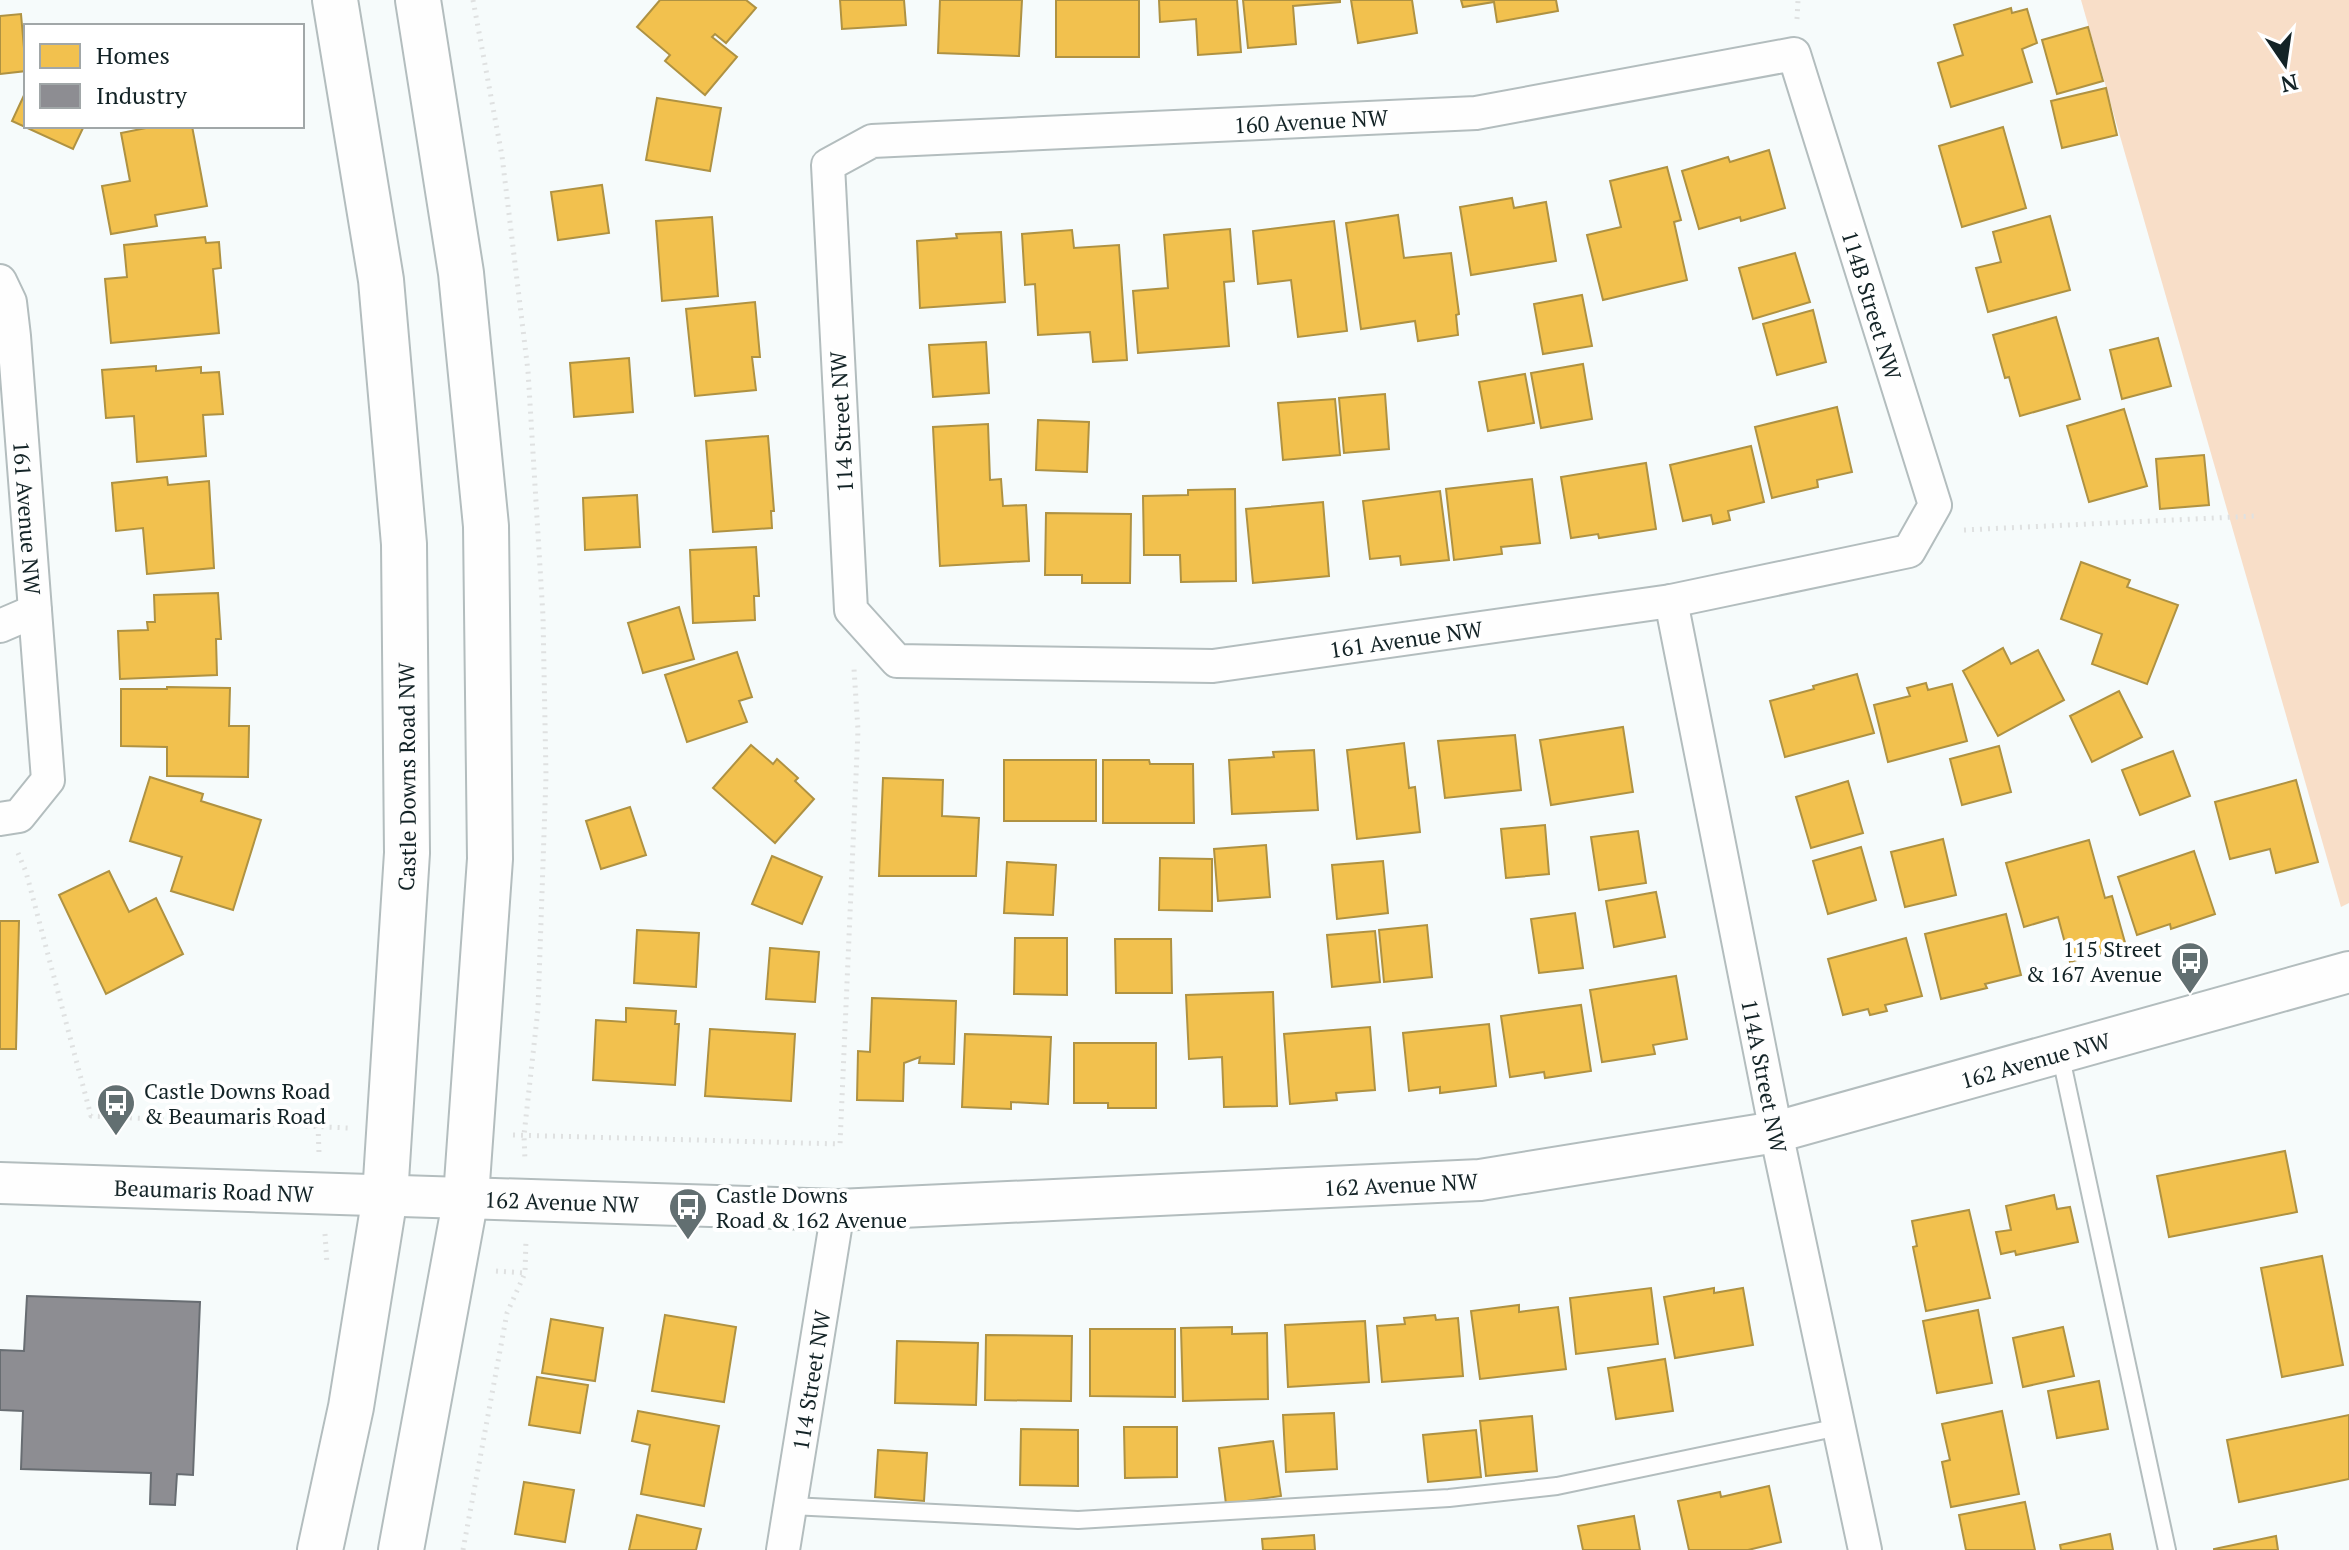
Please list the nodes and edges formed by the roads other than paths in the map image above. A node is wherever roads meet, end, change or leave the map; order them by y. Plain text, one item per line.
1 (335, 0) edge
2 (418, 0) edge
3 (1794, 54) joint
4 (828, 165) joint
5 (0, 281) edge
6 (1914, 541) joint
7 (1671, 601) junction
8 (35, 611) junction
9 (0, 626) edge
10 (897, 661) joint
11 (2, 819) edge
12 (2349, 972) edge
13 (2060, 1053) junction
14 (1776, 1132) junction
15 (0, 1183) edge
16 (385, 1196) junction
17 (447, 1196) junction
18 (838, 1210) junction
19 (1839, 1427) junction
20 (791, 1506) junction
21 (320, 1550) edge
22 (401, 1550) edge
23 (783, 1550) edge
24 (1865, 1550) edge
25 (2167, 1550) edge

1 - 16 main road, Castle Downs Road NW
2 - 17 main road
3 - 4 street, 160 Avenue NW
3 - 6 street, 114B Street NW
4 - 10 street, 114 Street NW
5 - 8 street, 161 Avenue NW
6 - 7 street, 161 Avenue NW
7 - 10 street, 161 Avenue NW
7 - 14 street, 114A Street NW
8 - 9 street, 161 Avenue NW
8 - 11 street, 161 Avenue NW
12 - 13 street, 162 Avenue NW
13 - 14 street, 162 Avenue NW
13 - 25 lane
14 - 18 street, 162 Avenue NW
14 - 19 street, 114A Street NW
15 - 16 street, Beaumaris Road NW
16 - 17 street, Beaumaris Road NW
16 - 21 main road, Castle Downs Road NW
17 - 18 street, 162 Avenue NW
17 - 22 main road
18 - 20 street, 114 Street NW
19 - 20 lane
19 - 24 street, 114A Street NW
20 - 23 street, 114 Street NW

